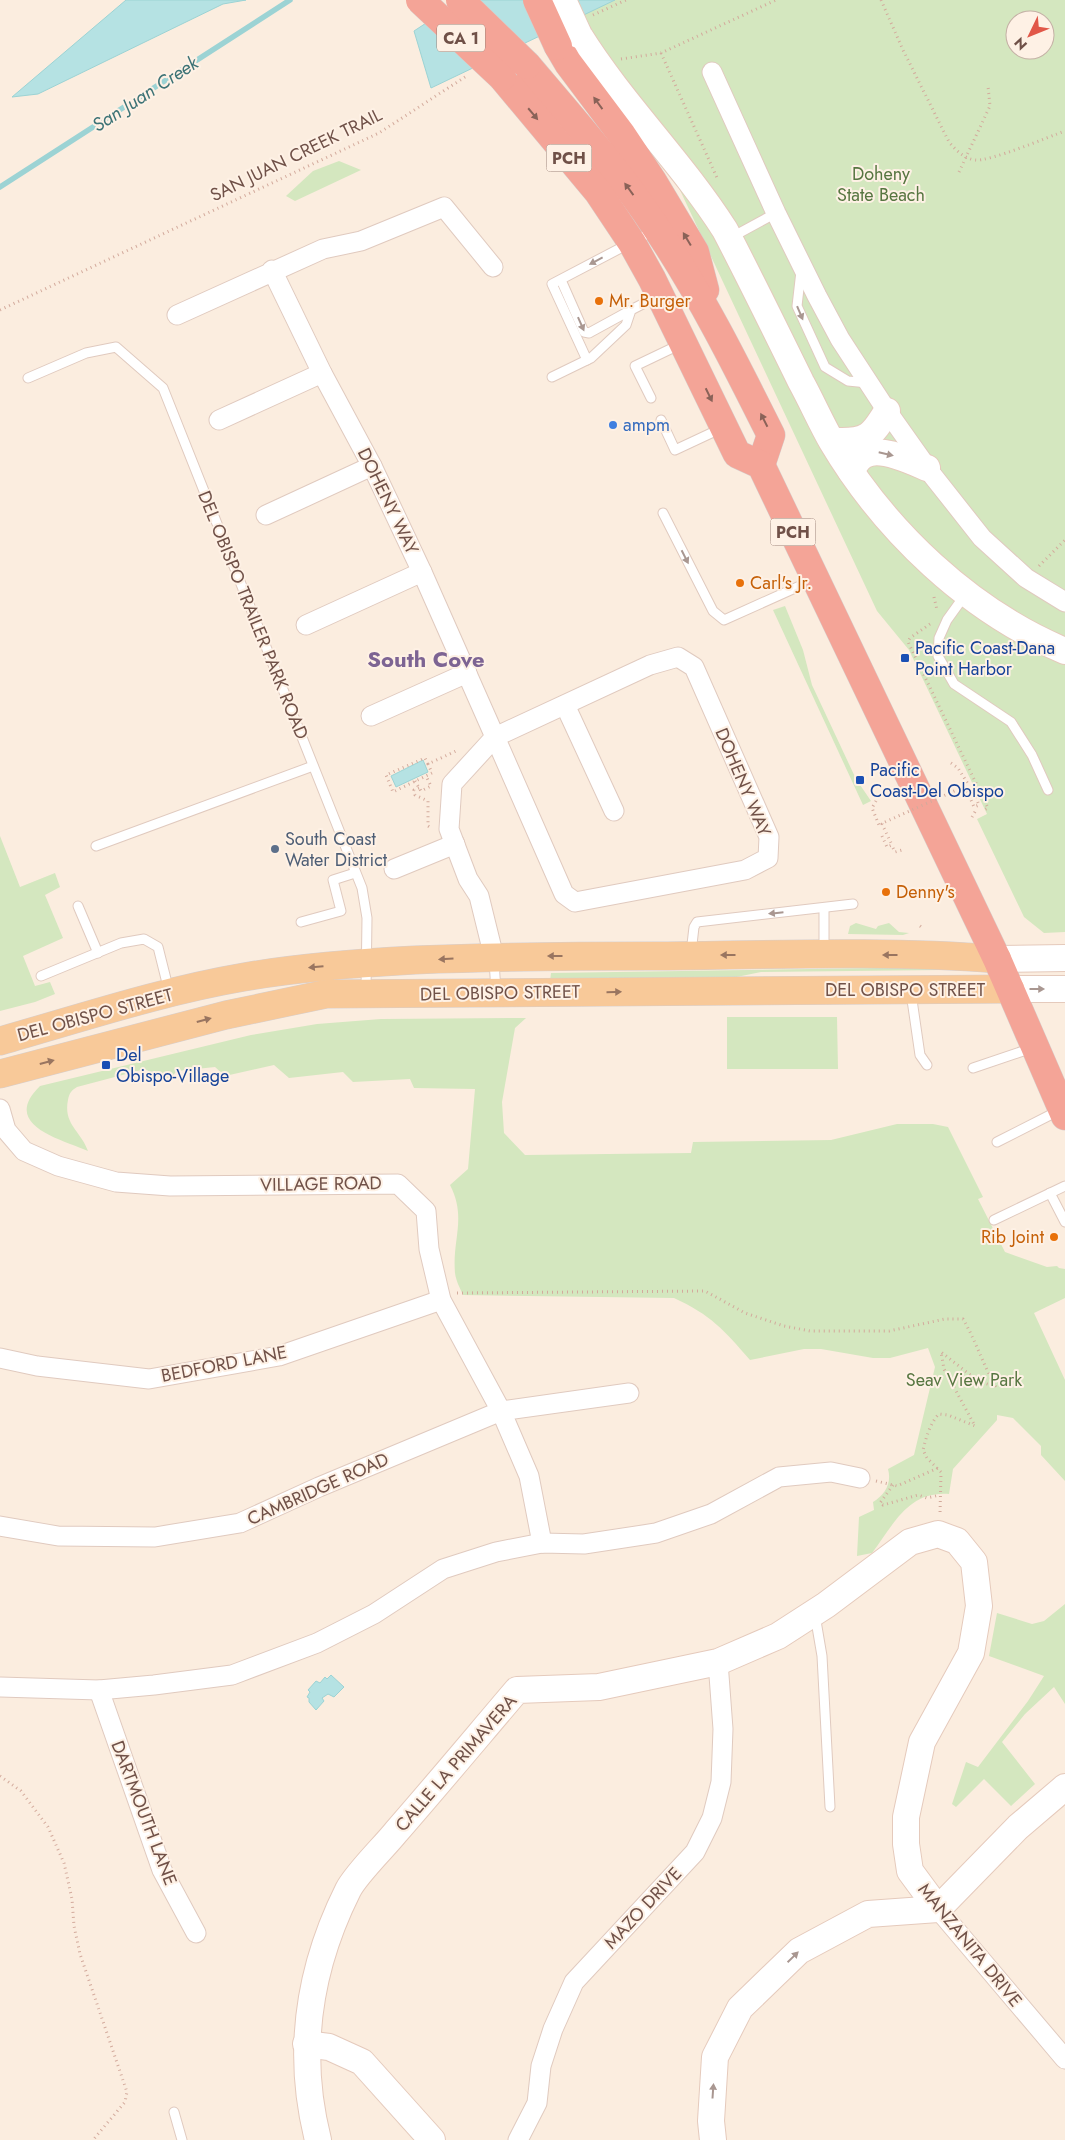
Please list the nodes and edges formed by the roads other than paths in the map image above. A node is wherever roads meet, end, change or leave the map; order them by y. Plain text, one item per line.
1 (420, 0) edge
2 (460, 0) edge
3 (537, 0) edge
4 (563, 0) edge
5 (576, 33) junction
6 (527, 65) joint
7 (712, 72) dead end
8 (502, 77) joint
9 (776, 213) junction
10 (657, 229) junction
11 (729, 238) junction
12 (632, 242) junction
13 (802, 266) junction
14 (493, 267) dead end
15 (272, 270) junction
16 (560, 280) junction
17 (660, 295) junction
18 (631, 310) junction
19 (177, 314) dead end
20 (712, 318) junction
21 (683, 343) junction
22 (587, 360) junction
23 (322, 373) junction
24 (552, 377) dead end
25 (28, 378) dead end
26 (871, 384) junction
27 (650, 398) dead end
28 (887, 411) junction
29 (219, 420) dead end
30 (661, 420) dead end
31 (724, 427) junction
32 (832, 441) junction
33 (761, 465) junction
34 (372, 466) junction
35 (927, 468) junction
36 (850, 471) junction
37 (663, 513) dead end
38 (266, 515) dead end
39 (422, 572) junction
40 (816, 578) junction
41 (967, 592) junction
42 (1065, 602) edge
43 (306, 624) dead end
44 (1065, 651) edge
45 (466, 673) junction
46 (565, 705) junction
47 (371, 716) dead end
48 (495, 737) junction
49 (313, 766) junction
50 (1048, 790) dead end
51 (614, 811) dead end
52 (455, 844) junction
53 (96, 846) dead end
54 (394, 869) dead end
55 (355, 872) junction
56 (853, 904) dead end
57 (78, 906) dead end
58 (824, 908) junction
59 (301, 922) dead end
60 (98, 953) junction
61 (691, 955) junction
62 (824, 955) junction
63 (494, 957) junction
64 (1065, 958) edge
65 (996, 959) junction
66 (365, 963) junction
67 (41, 976) dead end
68 (1010, 989) junction
69 (1065, 989) edge
70 (910, 990) junction
71 (170, 994) junction
72 (366, 994) junction
73 (496, 994) junction
74 (0, 1041) edge
75 (1035, 1047) junction
76 (927, 1065) dead end
77 (973, 1068) dead end
78 (0, 1074) edge
79 (0, 1109) edge
80 (1064, 1113) edge
81 (997, 1142) dead end
82 (1065, 1186) edge
83 (1050, 1193) junction
84 (994, 1220) dead end
85 (1065, 1222) edge
86 (440, 1298) junction
87 (0, 1358) edge
88 (629, 1394) dead end
89 (501, 1411) junction
90 (860, 1478) road end
91 (0, 1526) edge
92 (949, 1538) joint
93 (542, 1543) junction
94 (815, 1613) junction
95 (718, 1662) junction
96 (0, 1688) edge
97 (99, 1690) junction
98 (1065, 1787) edge
99 (830, 1807) dead end
100 (938, 1909) junction
101 (196, 1933) dead end
102 (306, 2044) junction
103 (1065, 2059) edge
104 (174, 2112) dead end
105 (182, 2140) edge
106 (318, 2140) edge
107 (432, 2140) edge
108 (518, 2140) edge
109 (713, 2140) edge

1 - 8 highway, CA 1, bridge
2 - 6 highway, CA 1, bridge
3 - 5 highway, bridge
4 - 5 street, bridge
5 - 11 street
20 -> 5 highway
10 -> 6 highway, PCH
7 - 9 street
8 -> 12 highway, PCH
9 - 11 lane
9 - 13 street
10 - 12 lane
10 - 20 highway, PCH
11 - 32 street
12 -> 16 lane
12 - 17 highway, PCH
13 - 26 street
13 -> 26 lane
14 - 15 street
15 - 19 street
15 - 23 street, DOHENY WAY
16 -> 18 lane
16 - 22 lane
17 - 18 lane
17 - 21 highway, PCH
18 - 22 lane
33 -> 20 highway, PCH
21 - 27 lane
21 -> 31 highway, PCH
22 - 24 lane
23 - 29 street
23 - 34 street, DOHENY WAY
25 - 49 lane, DEL OBISPO TRAILER PARK ROAD
26 - 28 street
28 - 32 street
28 - 35 street
30 - 31 lane
31 - 33 highway, PCH
32 - 36 street
33 - 40 highway, PCH
34 - 38 street
34 - 39 street, DOHENY WAY
36 -> 35 street
35 - 42 street
36 - 41 street
37 -> 40 lane
39 - 43 street
39 - 45 street, DOHENY WAY
40 - 65 highway, PCH
41 - 44 street
41 - 50 lane
45 - 47 street
45 - 48 street, DOHENY WAY
46 - 48 street, DOHENY WAY
46 - 48 street, DOHENY WAY
46 - 51 street
48 - 52 street, DOHENY WAY
49 - 53 lane
49 - 55 lane, DEL OBISPO TRAILER PARK ROAD
52 - 54 street
52 - 63 street, DOHENY WAY
55 - 59 lane
55 - 66 lane, DEL OBISPO TRAILER PARK ROAD
56 - 58 lane
57 - 60 lane
58 -> 61 lane
58 - 62 lane
60 - 67 lane
60 - 71 lane
62 -> 61 main road, DEL OBISPO STREET
61 -> 63 main road, DEL OBISPO STREET
65 -> 62 main road, DEL OBISPO STREET
63 -> 66 main road, DEL OBISPO STREET
63 - 73 lane
64 - 65 street
65 - 68 highway, PCH
66 -> 71 main road, DEL OBISPO STREET
66 - 72 lane, DEL OBISPO TRAILER PARK ROAD
68 -> 69 street
68 - 70 main road, DEL OBISPO STREET
68 - 75 highway, PCH
73 -> 70 main road, DEL OBISPO STREET
70 - 76 lane
71 - 74 main road, DEL OBISPO STREET
72 - 73 main road, DEL OBISPO STREET
78 -> 72 main road, DEL OBISPO STREET
75 - 77 lane
75 - 80 highway, PCH
79 - 86 street, VILLAGE ROAD
80 - 81 lane
82 - 83 lane
83 - 84 lane
83 - 85 lane
86 - 87 street, BEDFORD LANE
86 - 89 street, VILLAGE ROAD
88 - 89 street, CAMBRIDGE ROAD
89 - 91 street, CAMBRIDGE ROAD
89 - 93 street, VILLAGE ROAD
90 - 93 street
92 - 94 street, CALLE LA PRIMAVERA
92 - 100 street, MANZANITA DRIVE
93 - 97 street
94 - 95 street, CALLE LA PRIMAVERA
94 - 99 lane
95 - 102 street, CALLE LA PRIMAVERA
95 - 108 street, MAZO DRIVE
96 - 97 street
97 - 101 street, DARTMOUTH LANE
98 - 100 street
100 - 103 street, MANZANITA DRIVE
109 -> 100 street
102 - 106 street, CALLE LA PRIMAVERA
102 - 107 street
104 - 105 lane

